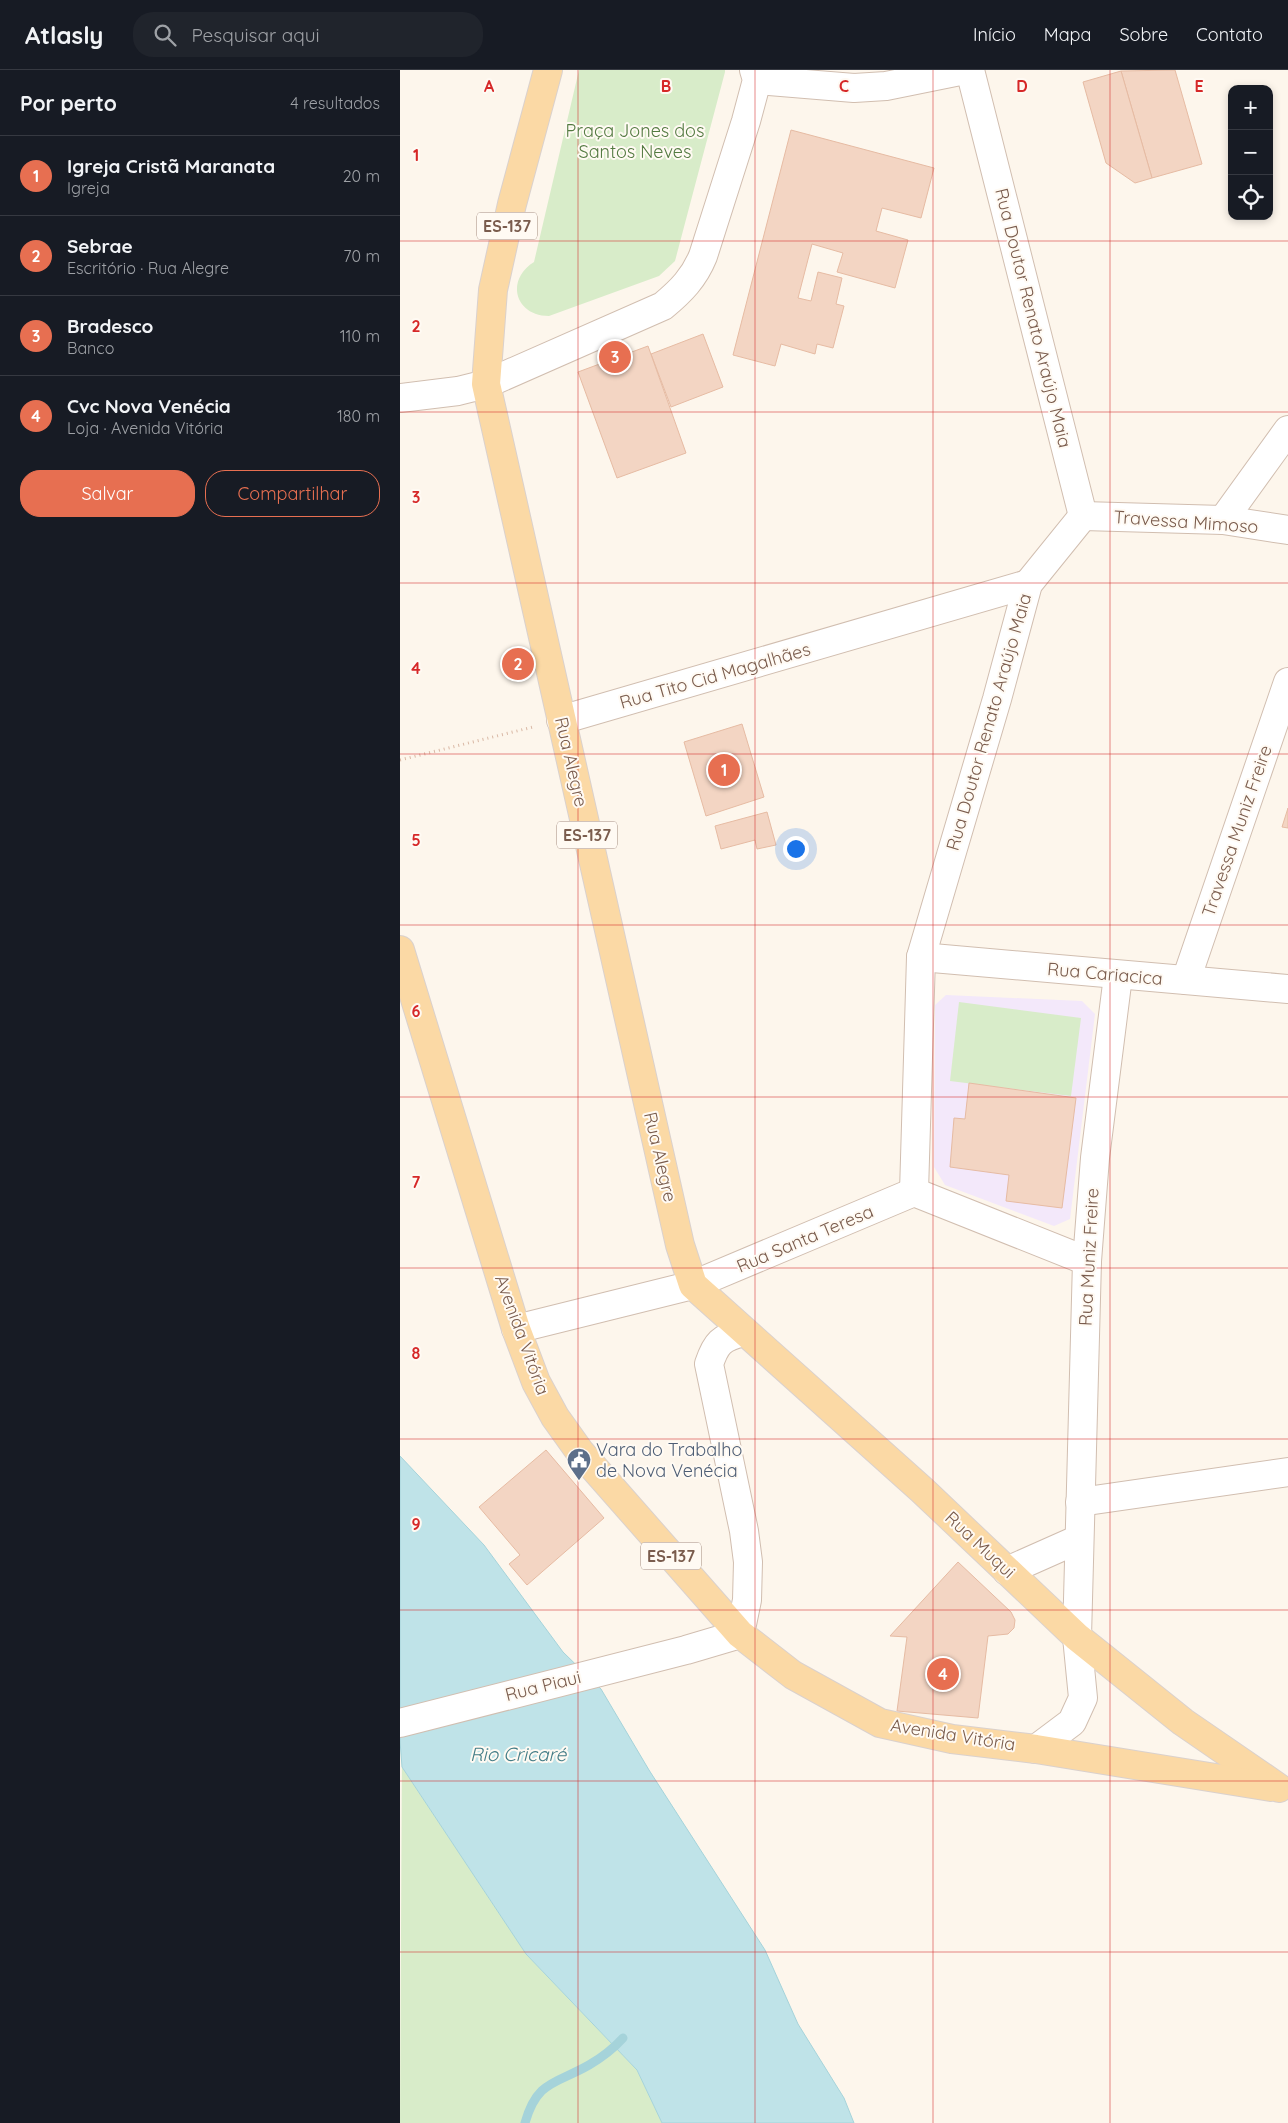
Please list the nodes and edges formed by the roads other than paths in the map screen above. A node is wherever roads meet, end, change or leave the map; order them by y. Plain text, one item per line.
1 (548, 70) edge
2 (965, 70) edge
3 (970, 70) edge
4 (756, 75) edge
5 (486, 384) junction
6 (400, 398) edge
7 (1288, 430) edge
8 (1083, 516) junction
9 (1223, 520) junction
10 (1288, 530) edge
11 (1028, 584) junction
12 (1288, 682) edge
13 (561, 720) junction
14 (400, 950) edge
15 (921, 958) junction
16 (1118, 976) junction
17 (1186, 980) junction
18 (1288, 989) edge
19 (914, 1192) junction
20 (1087, 1262) junction
21 (693, 1286) junction
22 (516, 1329) junction
23 (743, 1332) junction
24 (1288, 1472) edge
25 (1080, 1502) junction
26 (1079, 1539) junction
27 (1007, 1571) junction
28 (740, 1634) junction
29 (1077, 1637) junction
30 (400, 1723) edge
31 (1036, 1748) junction
32 (1283, 1790) edge

1 - 5 main road, ES-137
2 - 4 street
3 - 8 street, Rua Doutor Renato Araújo Maia
4 - 5 street
5 - 6 street
5 - 13 main road, Rua Alegre / ES-137
7 - 9 street
8 - 9 street, Travessa Mimoso
8 - 11 street, Rua Doutor Renato Araújo Maia
9 - 10 street, Travessa Mimoso
11 - 13 street, Rua Tito Cid Magalhães
11 - 15 street, Rua Doutor Renato Araújo Maia
12 - 17 street, Travessa Muniz Freire
13 - 21 main road, Rua Alegre / ES-137
14 - 22 main road, Avenida Vitória / ES-137
15 - 16 street, Rua Cariacica
15 - 19 street, Rua Doutor Renato Araújo Maia
16 - 17 street, Rua Cariacica
16 - 20 street, Rua Muniz Freire
17 - 18 street, Rua Cariacica
19 - 20 street
19 - 21 street, Rua Santa Teresa
20 - 25 street, Rua Muniz Freire
21 - 22 street, Rua Santa Teresa
21 - 23 main road, Rua Muqui / ES-137
22 - 28 main road, Avenida Vitória / ES-137
23 - 27 main road, Rua Muqui / ES-137
23 - 28 street
24 - 25 street
25 - 26 street, Rua Muniz Freire
26 - 27 street
26 - 29 street, Rua Muniz Freire
27 - 29 main road, Rua Muqui / ES-137
28 - 30 street, Rua Piaui
28 - 31 main road, Avenida Vitória / ES-137
29 - 31 street, Rua Muniz Freire
29 - 32 main road, Rua Muqui / ES-137
31 - 32 main road, Avenida Vitória / ES-137

